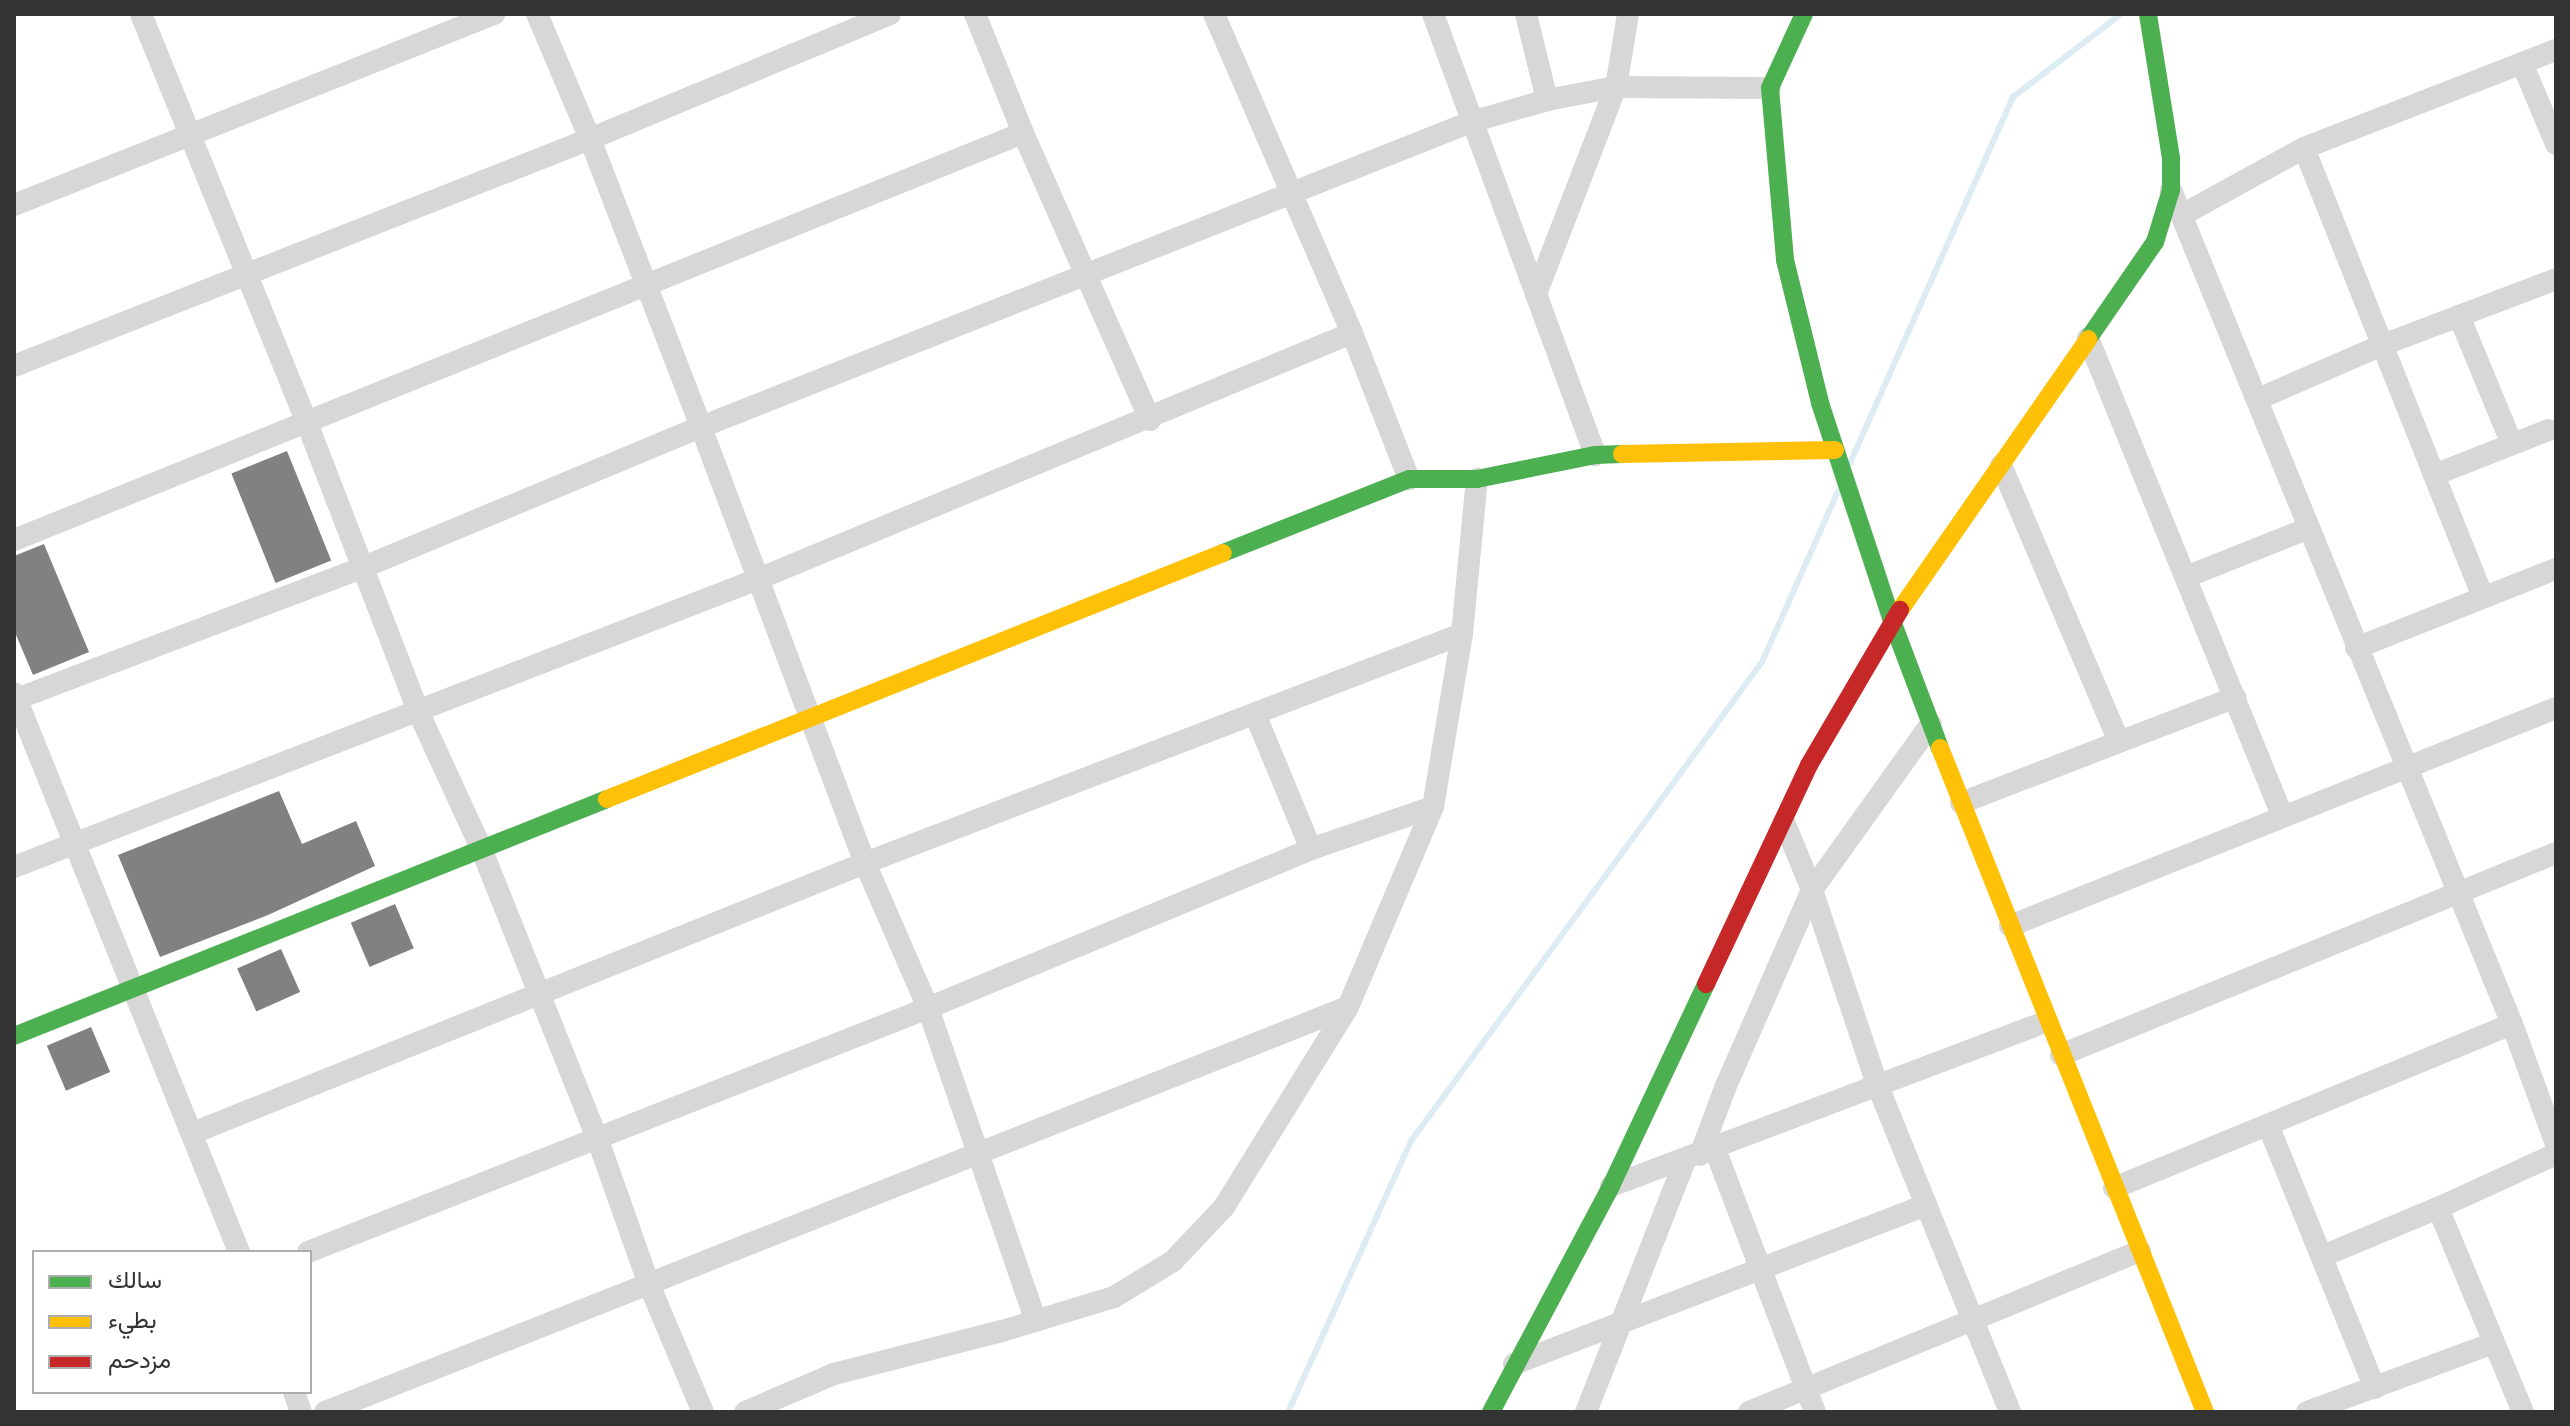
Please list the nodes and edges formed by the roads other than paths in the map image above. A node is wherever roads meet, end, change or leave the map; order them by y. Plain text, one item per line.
1 (141, 14) edge
2 (494, 14) edge
3 (537, 14) edge
4 (890, 14) edge
5 (975, 14) edge
6 (1214, 14) edge
7 (1433, 14) edge
8 (1526, 14) edge
9 (1628, 14) edge
10 (1804, 14) edge
11 (2148, 14) edge
12 (2556, 50) edge
13 (2522, 63) junction
14 (1616, 87) junction
15 (1770, 88) junction
16 (1547, 100) junction
17 (1471, 122) junction
18 (1023, 133) junction
19 (191, 135) junction
20 (590, 139) junction
21 (2556, 144) edge
22 (2304, 148) junction
23 (2171, 190) junction
24 (1291, 191) junction
25 (14, 205) edge
26 (2182, 215) junction
27 (1085, 274) junction
28 (249, 276) junction
29 (2556, 279) edge
30 (645, 285) junction
31 (1536, 294) junction
32 (2459, 316) junction
33 (1352, 333) junction
34 (2088, 338) junction
35 (2380, 346) junction
36 (14, 366) edge
37 (2258, 399) junction
38 (1150, 420) junction
39 (307, 423) junction
40 (701, 427) junction
41 (2553, 436) edge
42 (2512, 444) junction
43 (1835, 450) junction
44 (1595, 455) junction
45 (2001, 465) junction
46 (2434, 475) junction
47 (1409, 479) junction
48 (1477, 479) junction
49 (2309, 528) junction
50 (14, 540) edge
51 (364, 567) junction
52 (2556, 569) edge
53 (2186, 577) junction
54 (758, 579) junction
55 (2483, 597) junction
56 (1892, 621) junction
57 (1462, 634) junction
58 (2356, 648) junction
59 (15, 697) edge
60 (2235, 697) junction
61 (2556, 708) edge
62 (418, 711) junction
63 (1255, 714) junction
64 (811, 718) junction
65 (1931, 724) junction
66 (2119, 741) junction
67 (2405, 768) junction
68 (1961, 803) junction
69 (1433, 807) junction
70 (2282, 815) junction
71 (1784, 822) junction
72 (75, 842) junction
73 (481, 848) junction
74 (1311, 849) junction
75 (2556, 853) edge
76 (865, 863) junction
77 (14, 867) edge
78 (1812, 890) junction
79 (2458, 892) junction
80 (2010, 926) junction
81 (133, 988) junction
82 (540, 996) junction
83 (1348, 1007) junction
84 (928, 1008) junction
85 (2047, 1021) junction
86 (2512, 1024) junction
87 (14, 1036) edge
88 (2061, 1055) junction
89 (1877, 1084) junction
90 (2268, 1125) junction
91 (193, 1133) junction
92 (598, 1140) junction
93 (2556, 1144) edge
94 (979, 1152) junction
95 (2556, 1154) edge
96 (1700, 1155) junction
97 (1611, 1186) junction
98 (2114, 1188) junction
99 (1926, 1205) junction
100 (2438, 1208) junction
101 (238, 1250) edge
102 (312, 1250) edge
103 (2140, 1251) junction
104 (2323, 1256) junction
105 (1760, 1267) junction
106 (648, 1282) junction
107 (1972, 1317) junction
108 (1036, 1321) junction
109 (1619, 1326) junction
110 (2494, 1343) junction
111 (1514, 1364) junction
112 (1806, 1388) junction
113 (2375, 1388) junction
114 (325, 1412) edge
115 (703, 1412) edge
116 (745, 1412) edge
117 (1491, 1412) edge
118 (1586, 1412) edge
119 (1749, 1412) edge
120 (1815, 1412) edge
121 (2010, 1412) edge
122 (2205, 1412) edge
123 (2307, 1412) edge
124 (2523, 1412) edge

1 - 19 street
2 - 19 street
3 - 20 street
4 - 20 street
5 - 18 street
6 - 24 street
7 - 17 street
8 - 16 street
9 - 14 street
10 - 15 street
11 - 23 street
12 - 13 street
13 - 21 street
13 - 22 street
14 - 15 street
14 - 16 street
14 - 31 street
15 - 43 street
16 - 17 street
17 - 24 street
17 - 31 street
18 - 27 street
18 - 30 street
19 - 25 street
19 - 28 street
20 - 28 street
20 - 30 street
22 - 26 street
22 - 35 street
23 - 26 street
23 - 34 street
24 - 27 street
24 - 33 street
26 - 37 street
27 - 38 street
27 - 40 street
28 - 36 street
28 - 39 street
29 - 32 street
30 - 39 street
30 - 40 street
31 - 44 street
32 - 35 street
32 - 42 street
33 - 38 street
33 - 47 street
34 - 45 street
34 - 53 street
35 - 37 street
35 - 46 street
37 - 49 street
38 - 54 street
39 - 50 street
39 - 51 street
40 - 51 street
40 - 54 street
41 - 42 street
42 - 46 street
43 - 44 street
43 - 56 street
44 - 48 street
45 - 56 street
45 - 66 street
46 - 55 street
47 - 48 street
47 - 64 street
48 - 57 street
49 - 53 street
49 - 58 street
51 - 59 street
51 - 62 street
52 - 55 street
53 - 60 street
54 - 62 street
54 - 64 street
55 - 58 street
56 - 65 street
56 - 71 street
57 - 63 street
57 - 69 street
58 - 67 street
59 - 72 street
60 - 66 street
60 - 70 street
61 - 67 street
62 - 72 street
62 - 73 street
63 - 74 street
63 - 76 street
64 - 73 street
64 - 76 street
65 - 68 street
65 - 78 street
66 - 68 street
67 - 70 street
67 - 79 street
68 - 80 street
69 - 74 street
69 - 83 street
70 - 80 street
71 - 78 street
71 - 97 street
72 - 77 street
72 - 81 street
73 - 81 street
73 - 82 street
74 - 84 street
75 - 79 street
76 - 82 street
76 - 84 street
78 - 89 street
78 - 96 street
79 - 86 street
79 - 88 street
80 - 85 street
81 - 87 street
81 - 91 street
82 - 91 street
82 - 92 street
83 - 94 street
83 - 108 street
84 - 92 street
84 - 94 street
85 - 88 street
85 - 89 street
86 - 90 street
86 - 93 street
88 - 98 street
89 - 96 street
89 - 99 street
90 - 98 street
90 - 104 street
91 - 101 street
92 - 102 street
92 - 106 street
94 - 106 street
94 - 108 street
95 - 100 street
96 - 97 street
96 - 105 street
96 - 109 street
97 - 111 street
98 - 103 street
99 - 105 street
99 - 107 street
100 - 104 street
100 - 110 street
103 - 107 street
103 - 122 street
104 - 113 street
105 - 109 street
105 - 112 street
106 - 114 street
106 - 115 street
107 - 112 street
107 - 121 street
108 - 116 street
109 - 111 street
109 - 118 street
110 - 113 street
110 - 124 street
111 - 117 street
112 - 119 street
112 - 120 street
113 - 123 street

